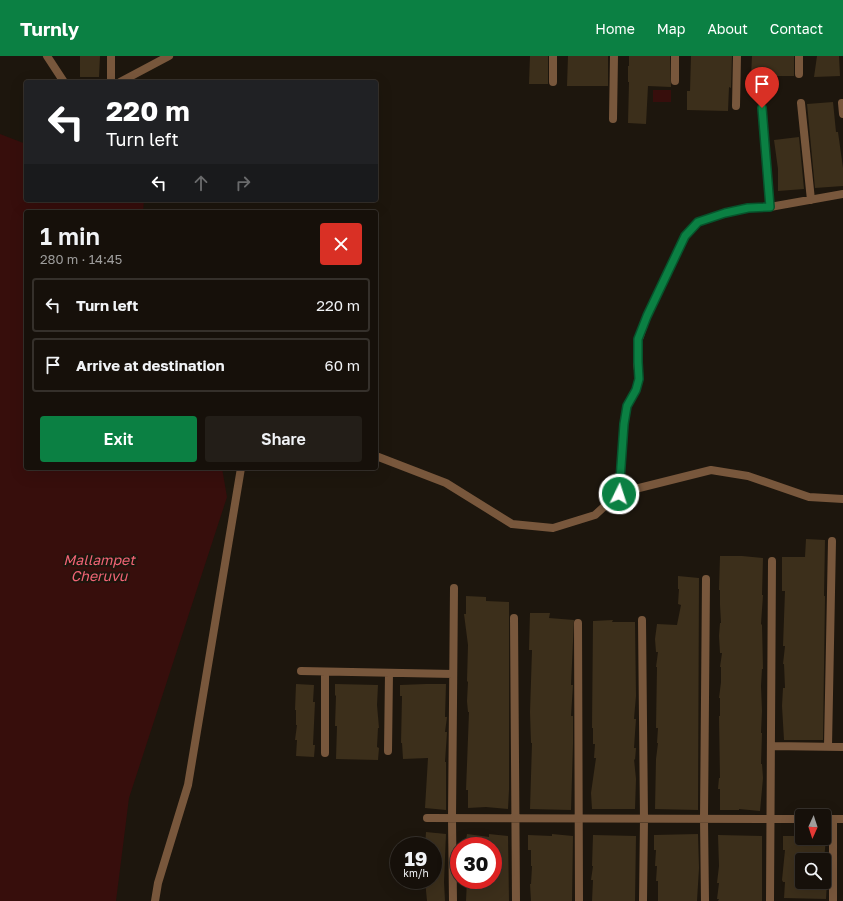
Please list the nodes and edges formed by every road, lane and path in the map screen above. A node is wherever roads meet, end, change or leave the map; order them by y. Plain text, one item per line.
1 (111, 56) edge
2 (169, 56) edge
3 (553, 56) edge
4 (614, 56) edge
5 (675, 56) edge
6 (737, 56) edge
7 (799, 56) edge
8 (48, 57) edge
9 (799, 74) dead end
10 (63, 80) edge
11 (110, 80) edge
12 (124, 80) edge
13 (675, 81) dead end
14 (553, 82) dead end
15 (842, 103) dead end
16 (801, 104) dead end
17 (736, 106) dead end
18 (762, 108) dead end
19 (843, 114) edge
20 (613, 119) dead end
21 (843, 194) edge
22 (811, 200) junction
23 (770, 207) junction
24 (378, 457) edge
25 (241, 470) edge
26 (619, 494) junction
27 (843, 499) edge
28 (832, 541) dead end
29 (772, 561) dead end
30 (706, 579) dead end
31 (454, 588) dead end
32 (514, 618) dead end
33 (642, 620) dead end
34 (578, 624) dead end
35 (301, 671) dead end
36 (325, 672) junction
37 (388, 673) junction
38 (453, 674) junction
39 (771, 746) junction
40 (828, 746) junction
41 (843, 747) edge
42 (388, 751) dead end
43 (325, 753) dead end
44 (426, 818) dead end
45 (578, 818) junction
46 (452, 819) junction
47 (517, 819) junction
48 (644, 819) junction
49 (704, 819) junction
50 (771, 819) junction
51 (795, 819) edge
52 (833, 819) joint
53 (843, 819) edge
54 (155, 901) edge
55 (453, 901) edge
56 (516, 901) edge
57 (579, 901) edge
58 (643, 901) edge
59 (704, 901) edge
60 (770, 901) edge
61 (833, 901) edge

1 - 11 street
2 - 12 street
3 - 14 street
4 - 20 street
5 - 13 street
6 - 17 street
7 - 9 street
8 - 10 street
15 - 19 street
16 - 22 street
18 - 23 street
21 - 22 street
22 - 23 street
23 - 26 street
24 - 26 street
25 - 54 street
26 - 27 street
28 - 40 street
29 - 39 street
30 - 49 street
31 - 38 street
32 - 47 street
33 - 48 street
34 - 45 street
35 - 36 street
36 - 37 street
36 - 43 street
37 - 38 street
37 - 42 street
38 - 46 street
39 - 40 street
39 - 50 street
40 - 41 street
44 - 46 street
45 - 47 street
45 - 48 street
45 - 57 street
46 - 47 street
46 - 55 street
47 - 56 street
48 - 49 street
48 - 58 street
49 - 50 street
49 - 59 street
50 - 51 street
50 - 60 street
52 - 53 street
52 - 61 street

